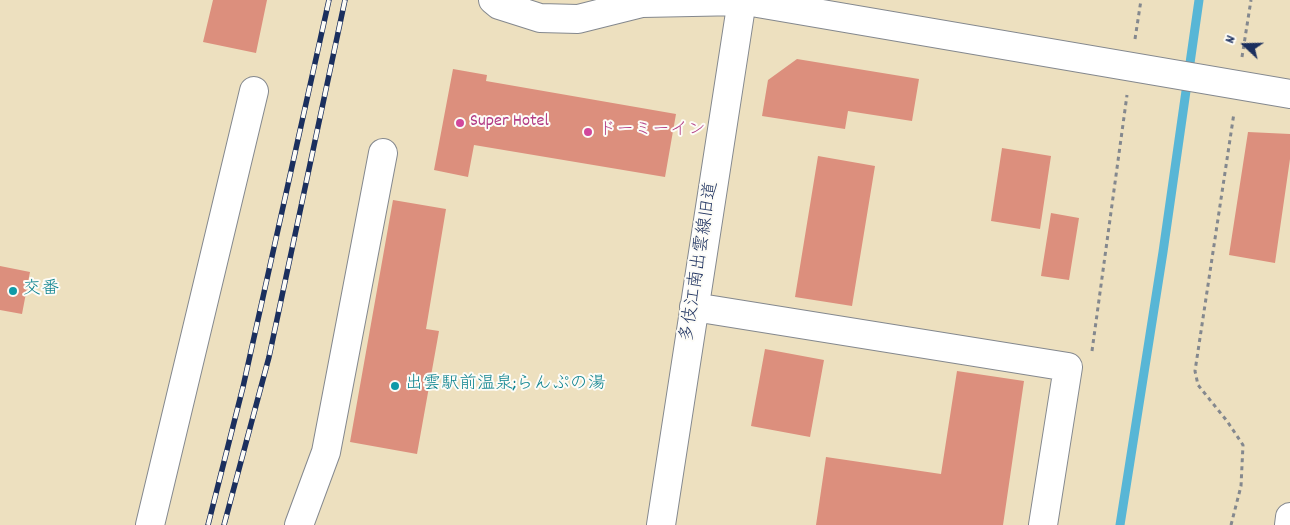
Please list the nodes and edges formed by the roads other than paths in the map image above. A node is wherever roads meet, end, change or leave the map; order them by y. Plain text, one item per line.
1 (493, 0) edge
2 (741, 0) edge
3 (254, 91) dead end
4 (1290, 94) edge
5 (384, 153) dead end
6 (694, 307) junction
7 (1290, 517) edge
8 (150, 525) edge
9 (299, 525) edge
10 (661, 525) edge
11 (1043, 525) edge
12 (1289, 525) edge

1 - 2 street
2 - 4 street
2 - 6 street, 多伎江南出雲線旧道
3 - 8 street
5 - 9 street
6 - 10 street, 多伎江南出雲線旧道
6 - 11 street
7 - 12 street

